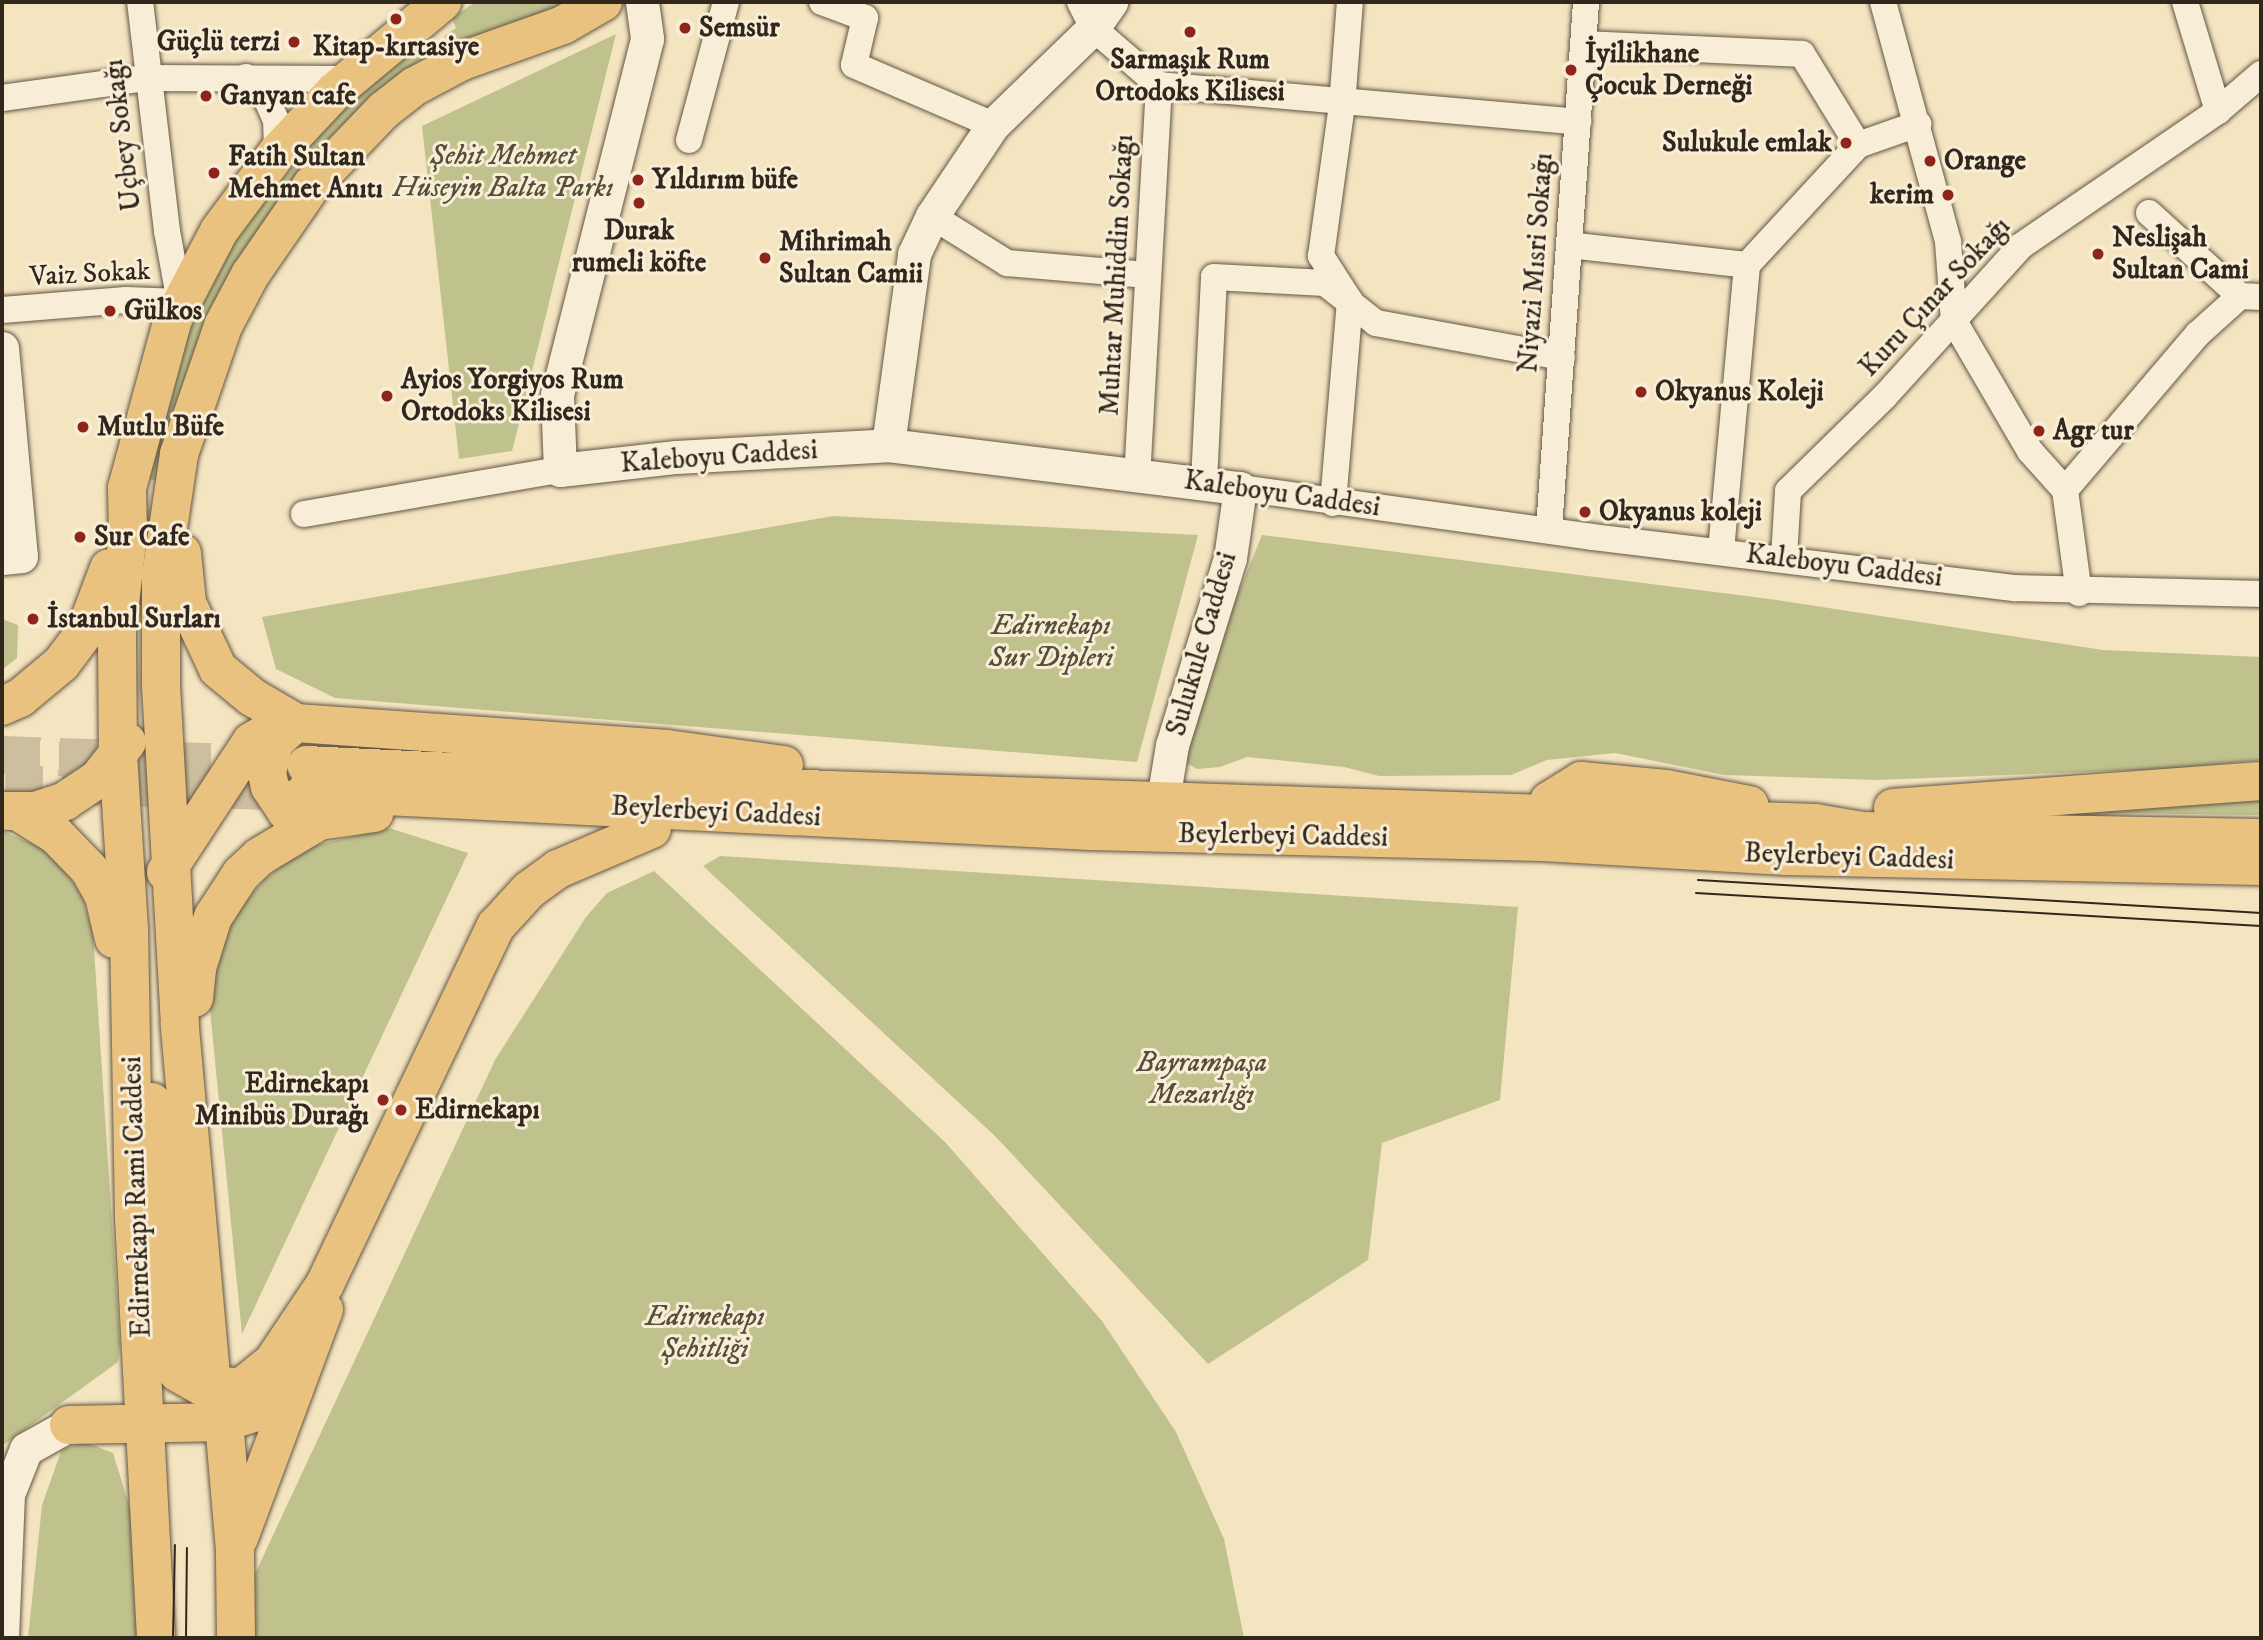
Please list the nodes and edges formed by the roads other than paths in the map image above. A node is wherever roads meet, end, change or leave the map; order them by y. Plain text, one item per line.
1 (140, 2) edge
2 (442, 2) edge
3 (603, 2) edge
4 (642, 2) edge
5 (726, 2) edge
6 (822, 2) edge
7 (1350, 2) edge
8 (1586, 2) edge
9 (1884, 2) edge
10 (2186, 2) edge
11 (1095, 10) edge
12 (1586, 44) junction
13 (2261, 74) edge
14 (246, 77) junction
15 (147, 78) junction
16 (349, 79) junction
17 (1159, 85) junction
18 (2, 98) edge
19 (1342, 105) junction
20 (2218, 111) junction
21 (1578, 122) junction
22 (1918, 124) junction
23 (993, 125) junction
24 (689, 140) dead end
25 (1858, 145) junction
26 (277, 153) junction
27 (2149, 213) dead end
28 (932, 216) junction
29 (1569, 245) junction
30 (1747, 265) junction
31 (1147, 275) junction
32 (2251, 296) edge
33 (1350, 301) junction
34 (180, 302) junction
35 (2, 310) edge
36 (1954, 321) junction
37 (2, 348) edge
38 (1562, 357) junction
39 (888, 445) junction
40 (560, 470) junction
41 (1137, 473) junction
42 (1204, 482) junction
43 (127, 488) junction
44 (1240, 488) junction
45 (2064, 490) junction
46 (173, 491) junction
47 (1332, 503) junction
48 (304, 514) dead end
49 (1549, 529) junction
50 (1721, 551) junction
51 (12, 556) edge
52 (1784, 557) junction
53 (2079, 593) junction
54 (2261, 594) edge
55 (161, 685) junction
56 (2, 706) edge
57 (296, 723) junction
58 (118, 756) junction
59 (2261, 780) edge
60 (965, 793) junction
61 (308, 794) junction
62 (7, 798) edge
63 (1163, 800) junction
64 (1815, 823) junction
65 (652, 829) junction
66 (1091, 831) junction
67 (1552, 833) junction
68 (2261, 838) edge
69 (1991, 860) junction
70 (170, 866) junction
71 (2261, 866) edge
72 (2261, 892) edge
73 (130, 929) junction
74 (130, 982) junction
75 (186, 1063) junction
76 (325, 1284) junction
77 (145, 1369) junction
78 (294, 1390) junction
79 (218, 1405) junction
80 (69, 1425) junction
81 (146, 1436) junction
82 (234, 1550) junction
83 (2, 1637) edge
84 (156, 1638) edge
85 (236, 1638) edge

1 - 15 street, Uçbey Sokağı
2 - 16 main road
3 - 46 main road, Edirnekapı Rami Caddesi
4 - 40 street
5 - 24 street
6 - 23 street
7 - 19 street
8 - 12 street, Niyazi Mısri Sokağı
9 - 22 street
10 - 20 street
11 - 17 street
11 - 23 street
12 - 21 street, Niyazi Mısri Sokağı
12 - 25 street
13 - 20 street, Kuru Çınar Sokağı
14 - 15 street
14 - 16 street
14 - 26 street
15 - 18 street
15 - 34 street, Uçbey Sokağı
16 - 26 main road
17 - 19 street
17 - 31 street, Muhtar Muhiddin Sokağı
19 - 21 street
19 - 33 street
20 - 36 street, Kuru Çınar Sokağı
21 - 29 street, Niyazi Mısri Sokağı
22 - 25 street
22 - 36 street
23 - 28 street
25 - 30 street
26 - 34 main road
27 - 32 street
28 - 31 street
28 - 39 street
29 - 30 street
29 - 38 street, Niyazi Mısri Sokağı
30 - 50 street
31 - 41 street, Muhtar Muhiddin Sokağı
32 - 45 street
33 - 38 street
33 - 42 street
33 - 47 street
34 - 35 street, Vaiz Sokak
34 - 43 main road
36 - 45 street
36 - 52 street, Kuru Çınar Sokağı
37 - 51 street
38 - 49 street, Niyazi Mısri Sokağı
39 - 40 street, Kaleboyu Caddesi
39 - 41 street, Kaleboyu Caddesi
40 - 48 street, Kaleboyu Caddesi
41 - 42 street, Kaleboyu Caddesi
42 - 44 street, Kaleboyu Caddesi
43 - 56 main road
43 - 58 main road, Edirnekapı Rami Caddesi
44 - 47 street, Kaleboyu Caddesi
44 - 63 street, Sulukule Caddesi
45 - 53 street
46 - 55 main road, Edirnekapı Rami Caddesi
46 - 57 main road
47 - 49 street, Kaleboyu Caddesi
49 - 50 street, Kaleboyu Caddesi
50 - 52 street, Kaleboyu Caddesi
52 - 53 street, Kaleboyu Caddesi
53 - 54 street, Kaleboyu Caddesi
55 - 58 main road
55 - 70 main road, Edirnekapı Rami Caddesi
57 - 60 main road
57 - 61 main road
57 - 70 main road
58 - 62 main road
58 - 73 main road, Edirnekapı Rami Caddesi
59 - 64 main road
60 - 61 main road, Beylerbeyi Caddesi
60 - 63 main road, Beylerbeyi Caddesi
61 - 65 main road
61 - 66 main road, Beylerbeyi Caddesi
61 - 75 main road
62 - 74 main road
63 - 67 main road, Beylerbeyi Caddesi
64 - 67 main road, Beylerbeyi Caddesi
64 - 68 main road, Beylerbeyi Caddesi
65 - 66 main road
65 - 76 main road
66 - 67 main road, Beylerbeyi Caddesi
67 - 69 main road, Beylerbeyi Caddesi
69 - 71 main road, Beylerbeyi Caddesi
69 - 72 main road
70 - 73 main road
70 - 75 main road, Edirnekapı Rami Caddesi
73 - 74 main road, Edirnekapı Rami Caddesi
74 - 77 main road, Edirnekapı Rami Caddesi
74 - 79 main road
75 - 79 main road, Edirnekapı Rami Caddesi
76 - 78 main road
76 - 79 main road
77 - 80 main road
77 - 81 main road, Edirnekapı Rami Caddesi
78 - 79 main road
78 - 82 main road
79 - 81 main road
79 - 82 main road, Edirnekapı Rami Caddesi
80 - 81 main road
80 - 83 street
81 - 84 main road, Edirnekapı Rami Caddesi
82 - 85 main road, Edirnekapı Rami Caddesi

